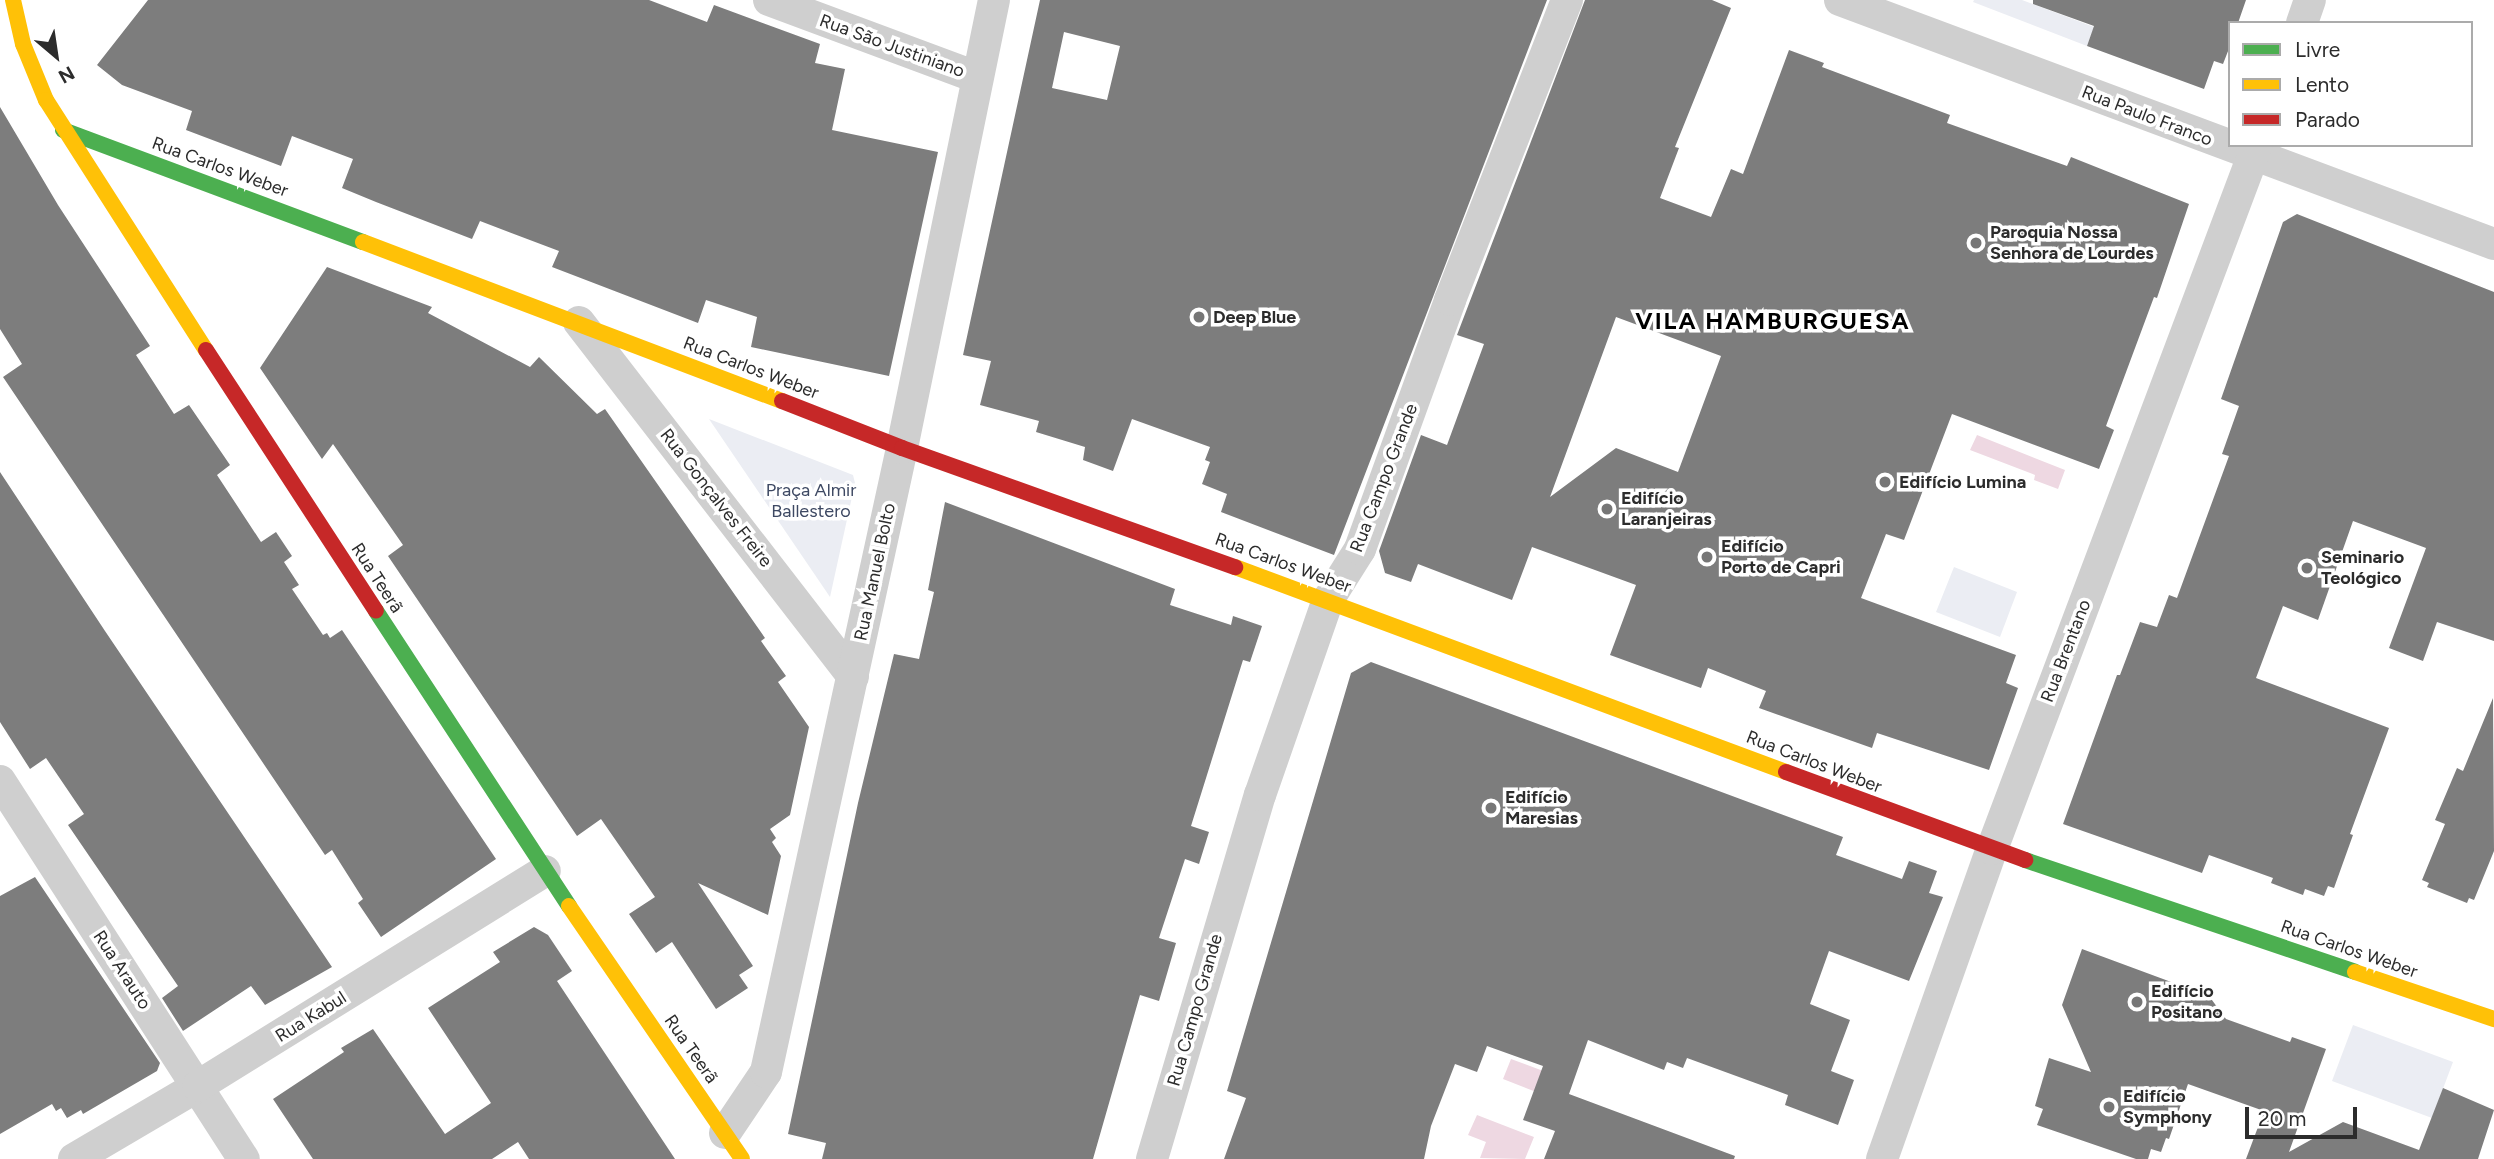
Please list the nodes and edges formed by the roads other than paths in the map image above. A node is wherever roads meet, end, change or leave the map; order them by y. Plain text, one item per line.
1 (13, 0) edge
2 (769, 0) edge
3 (994, 0) edge
4 (1567, 0) edge
5 (1840, 0) edge
6 (2310, 0) edge
7 (2303, 21) edge
8 (976, 77) junction
9 (63, 130) junction
10 (2228, 140) edge
11 (2255, 150) edge
12 (2494, 244) edge
13 (579, 322) junction
14 (902, 447) junction
15 (1328, 600) junction
16 (853, 676) junction
17 (2, 788) edge
18 (1992, 849) junction
19 (545, 871) junction
20 (2494, 1019) edge
21 (198, 1086) junction
22 (734, 1146) edge
23 (74, 1159) edge
24 (244, 1159) edge
25 (1152, 1159) edge
26 (1882, 1159) edge

1 - 9 street, Rua Teerã
2 - 8 street, Rua São Justiniano
3 - 8 street, Rua Manuel Bolto
4 - 15 street, Rua Campo Grande
5 - 10 street, Rua Paulo Franco
6 - 7 street
8 - 14 street, Rua Manuel Bolto
9 - 13 street, Rua Carlos Weber
9 - 19 street, Rua Teerã
11 - 12 street, Rua Paulo Franco
11 - 18 street, Rua Brentano
13 - 14 street, Rua Carlos Weber
13 - 16 street, Rua Gonçalves Freire
14 - 15 street, Rua Carlos Weber
14 - 16 street, Rua Manuel Bolto
15 - 18 street, Rua Carlos Weber
15 - 25 street, Rua Campo Grande
16 - 22 street, Rua Manuel Bolto
17 - 21 street, Rua Arauto
18 - 20 street, Rua Carlos Weber
18 - 26 street, Rua Brentano
19 - 21 street, Rua Kabul
19 - 22 street, Rua Teerã
21 - 23 street, Rua Kabul
21 - 24 street, Rua Arauto

